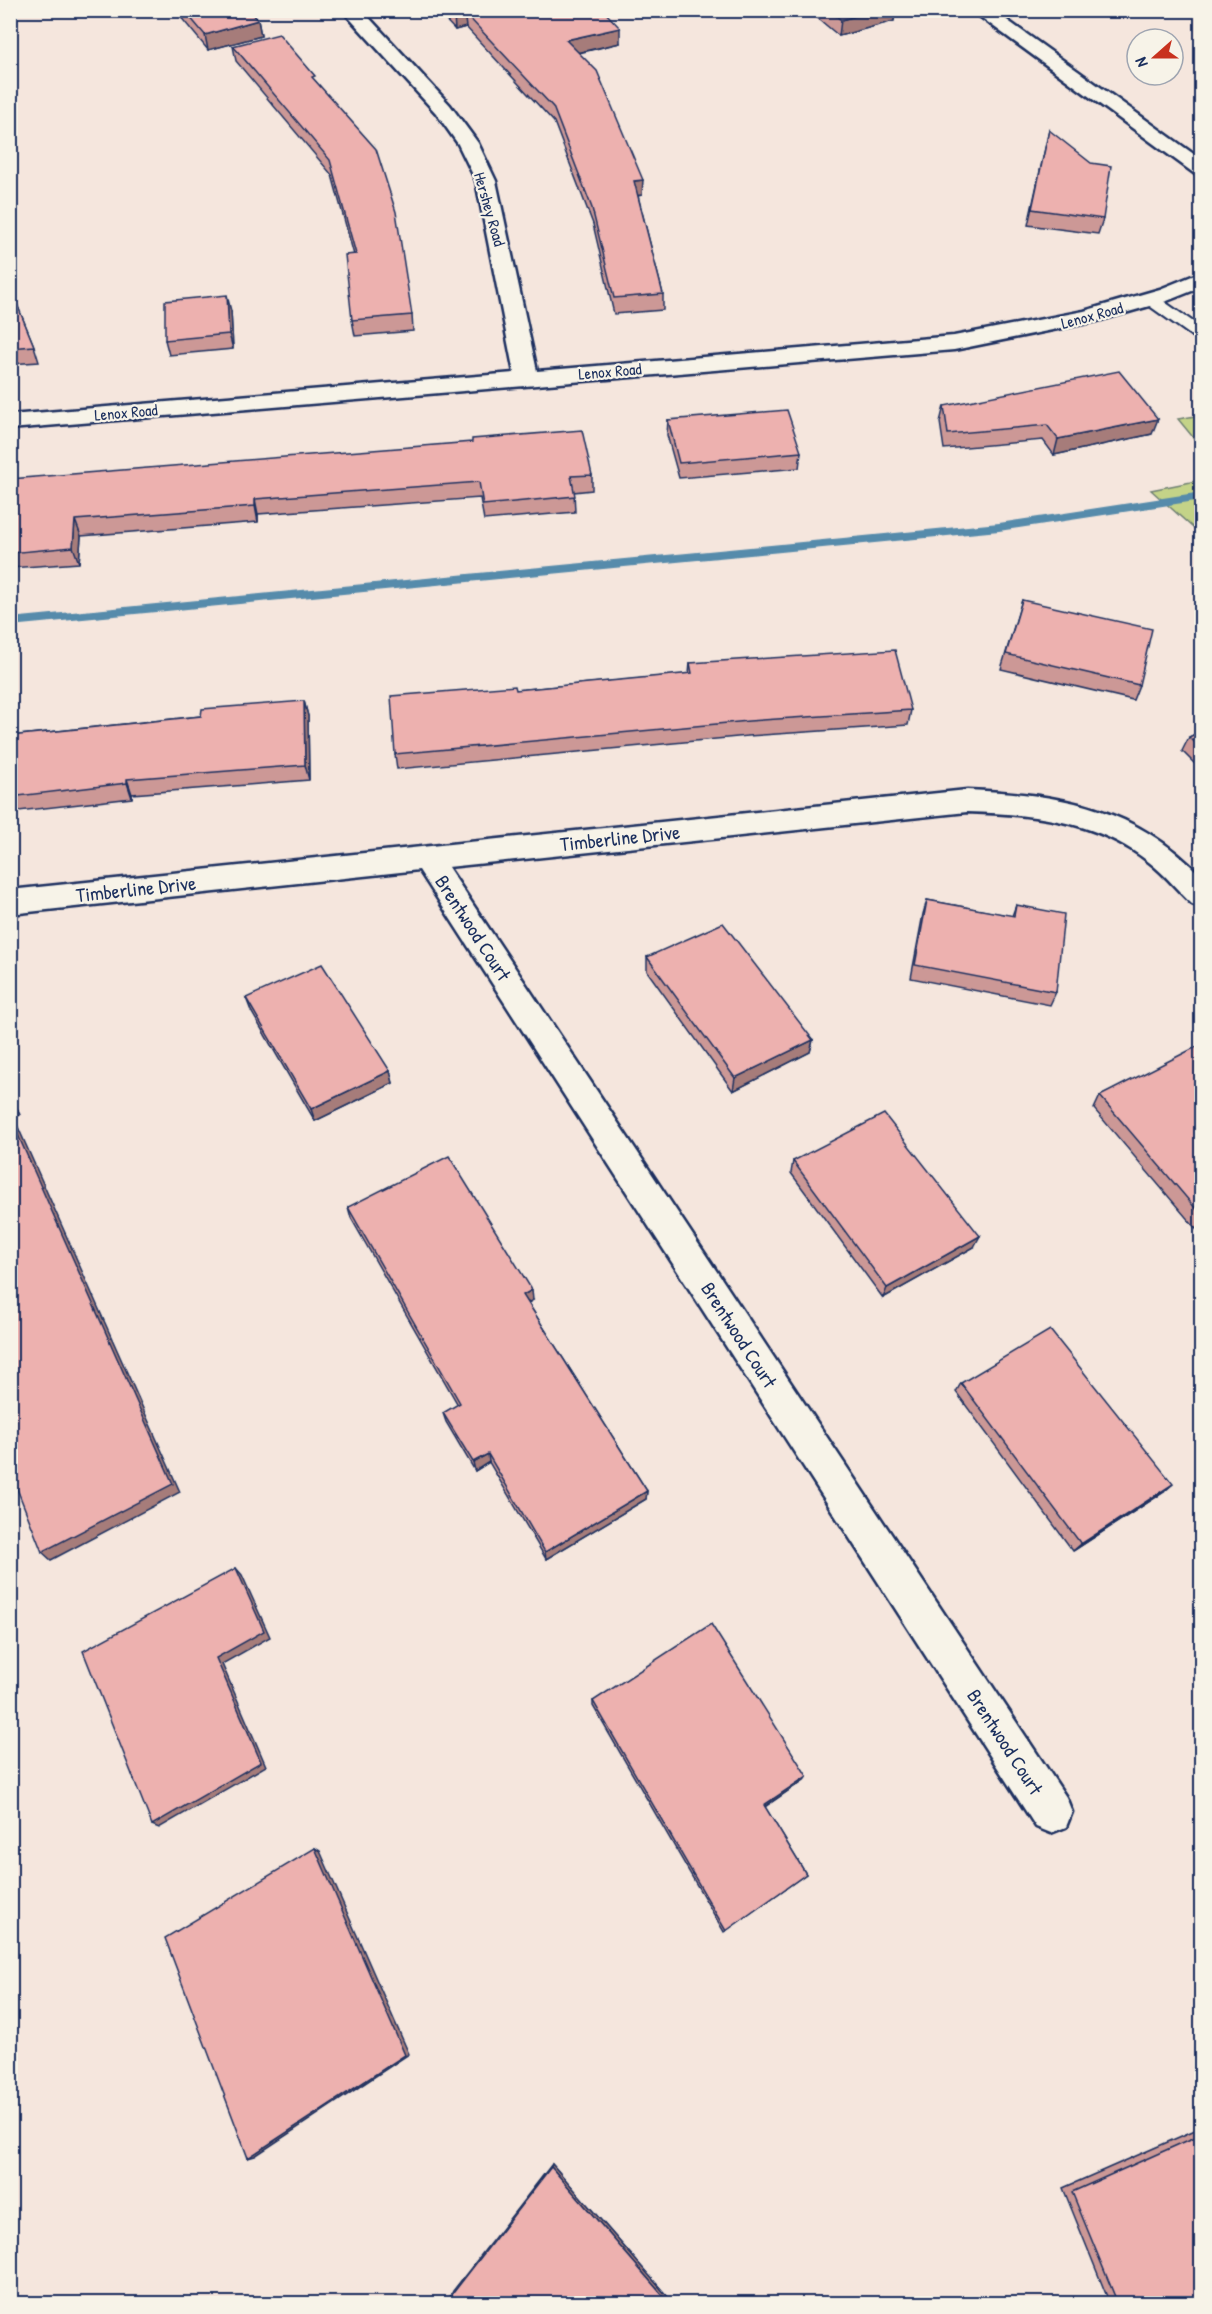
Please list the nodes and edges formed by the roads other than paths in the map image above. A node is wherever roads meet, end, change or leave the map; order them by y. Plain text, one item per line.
1 (351, 10) edge
2 (980, 10) edge
3 (1202, 170) edge
4 (1202, 278) edge
5 (1150, 299) junction
6 (1202, 336) edge
7 (527, 379) junction
8 (10, 422) edge
9 (427, 858) junction
10 (1202, 896) edge
11 (10, 902) edge
12 (1051, 1812) dead end

1 - 7 street, Hershey Road
2 - 3 street
4 - 5 street, Lenox Road
5 - 6 lane
5 - 7 street, Lenox Road
7 - 8 street, Lenox Road
9 - 10 street, Timberline Drive
9 - 11 street, Timberline Drive
9 - 12 street, Brentwood Court

